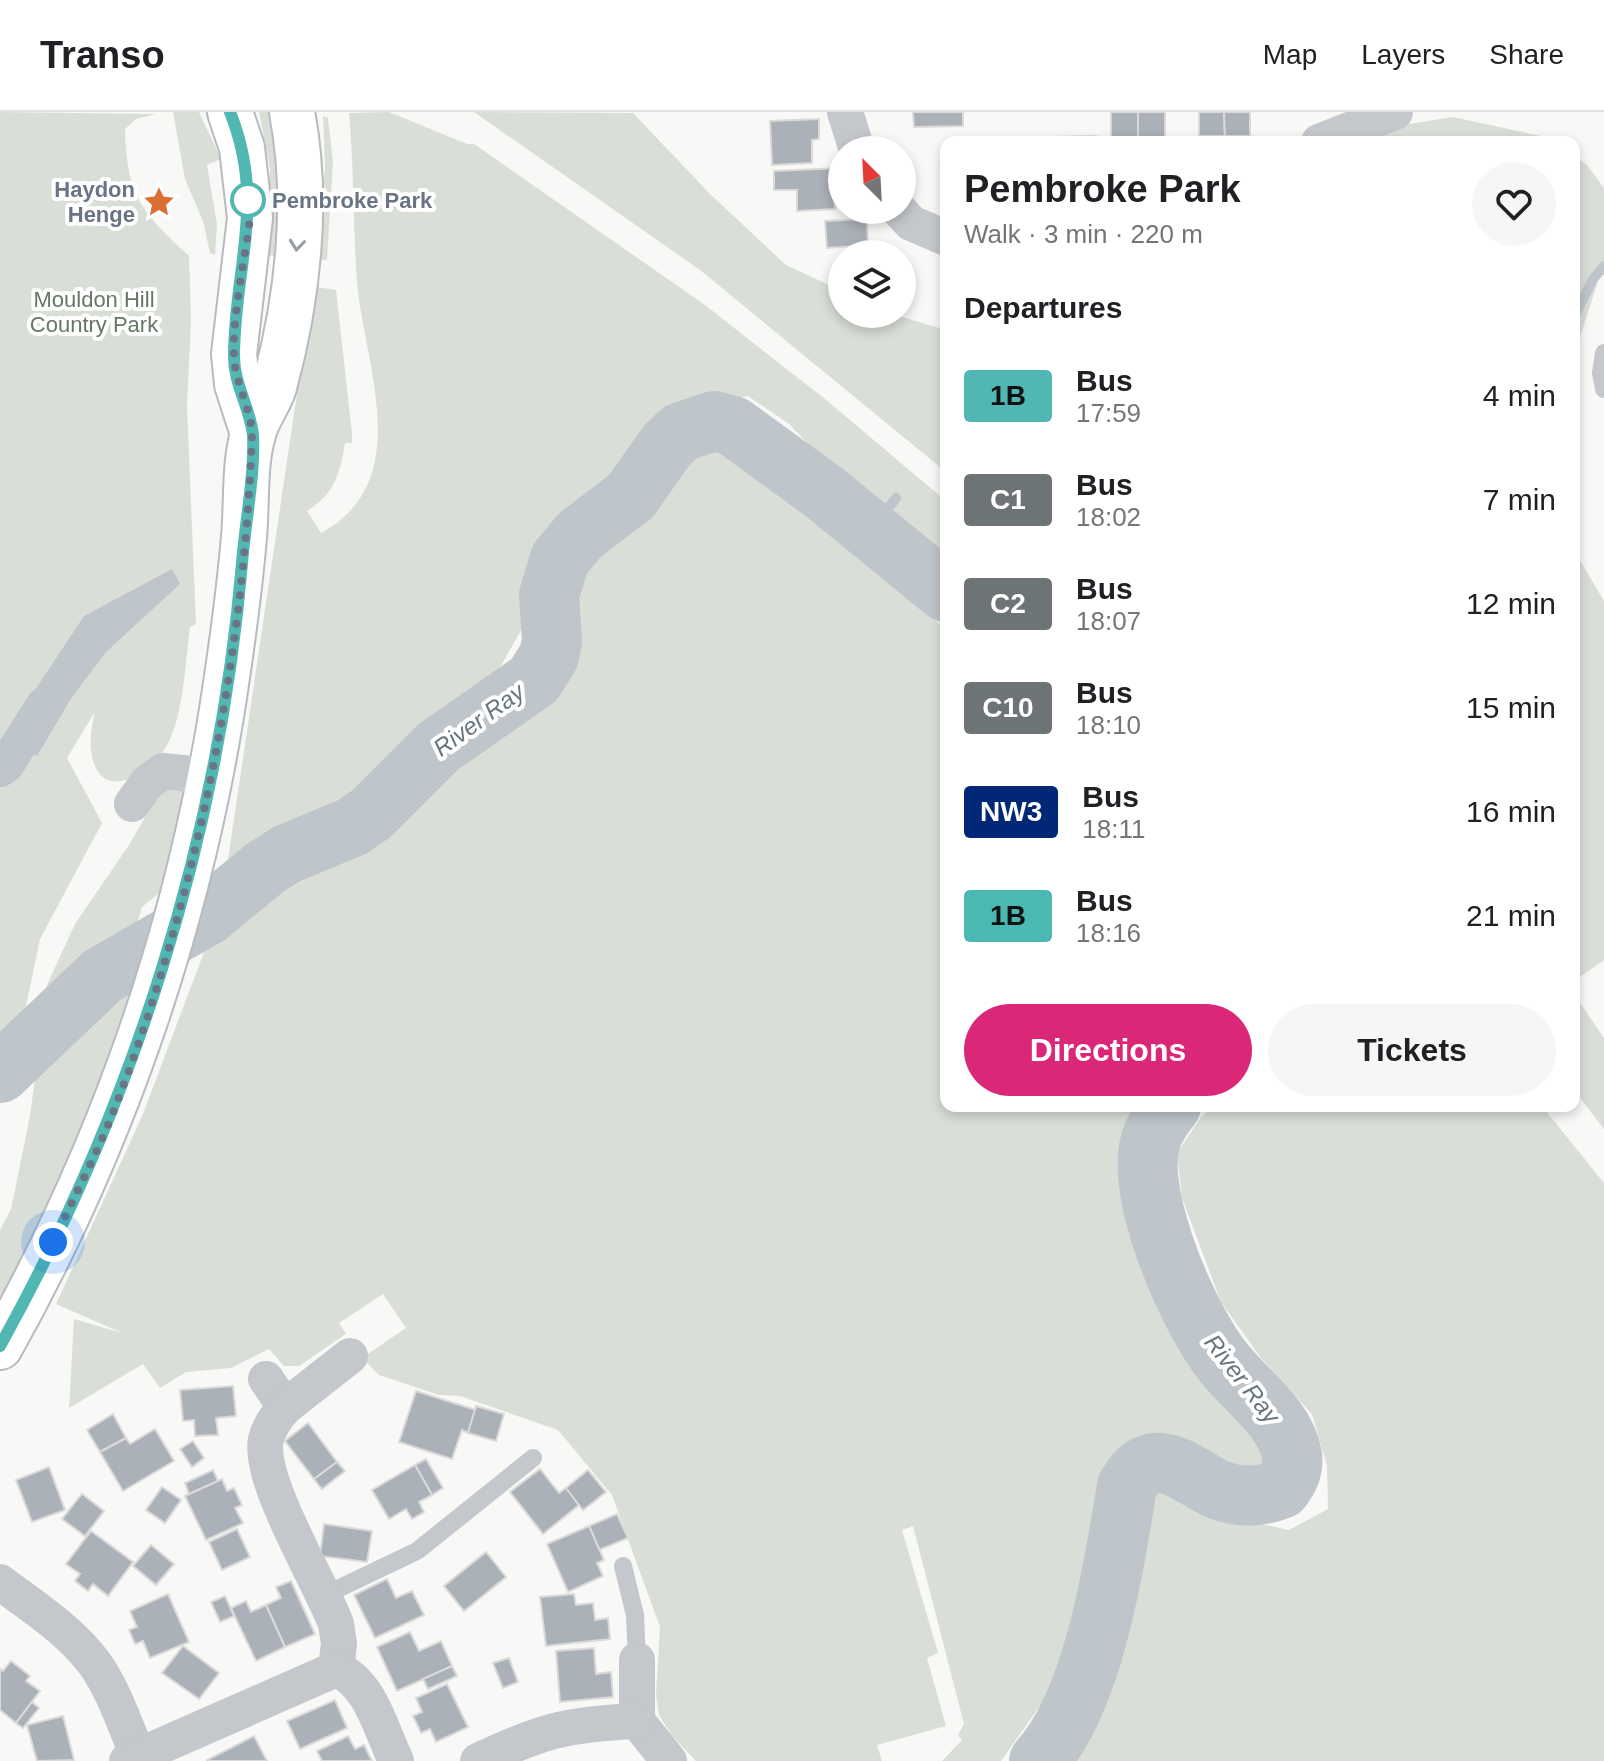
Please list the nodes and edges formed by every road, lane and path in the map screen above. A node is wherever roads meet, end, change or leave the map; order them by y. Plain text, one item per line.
1 (230, 112) edge
2 (292, 112) edge
3 (845, 112) edge
4 (1395, 112) edge
5 (853, 136) edge
6 (1334, 136) edge
7 (913, 224) edge
8 (940, 235) edge
9 (1604, 353) edge
10 (1604, 389) edge
11 (253, 434) junction
12 (211, 776) junction
13 (132, 804) dead end
14 (0, 1347) edge
15 (350, 1356) dead end
16 (533, 1458) dead end
17 (623, 1566) dead end
18 (0, 1582) edge
19 (325, 1595) junction
20 (637, 1660) joint
21 (336, 1669) junction
22 (637, 1721) junction
23 (132, 1758) edge
24 (396, 1761) edge
25 (478, 1761) edge
26 (669, 1761) edge

1 - 11 main road
2 -> 11 main road
3 - 5 street
4 - 6 street
7 - 8 street
9 - 10 lane
11 - 12 main road
12 - 13 street
12 - 14 main road
15 - 19 street
16 - 19 lane
17 - 20 lane
18 - 23 street
19 - 21 street
20 - 22 street
21 - 23 street
21 - 24 street
22 - 25 street
22 - 26 street

